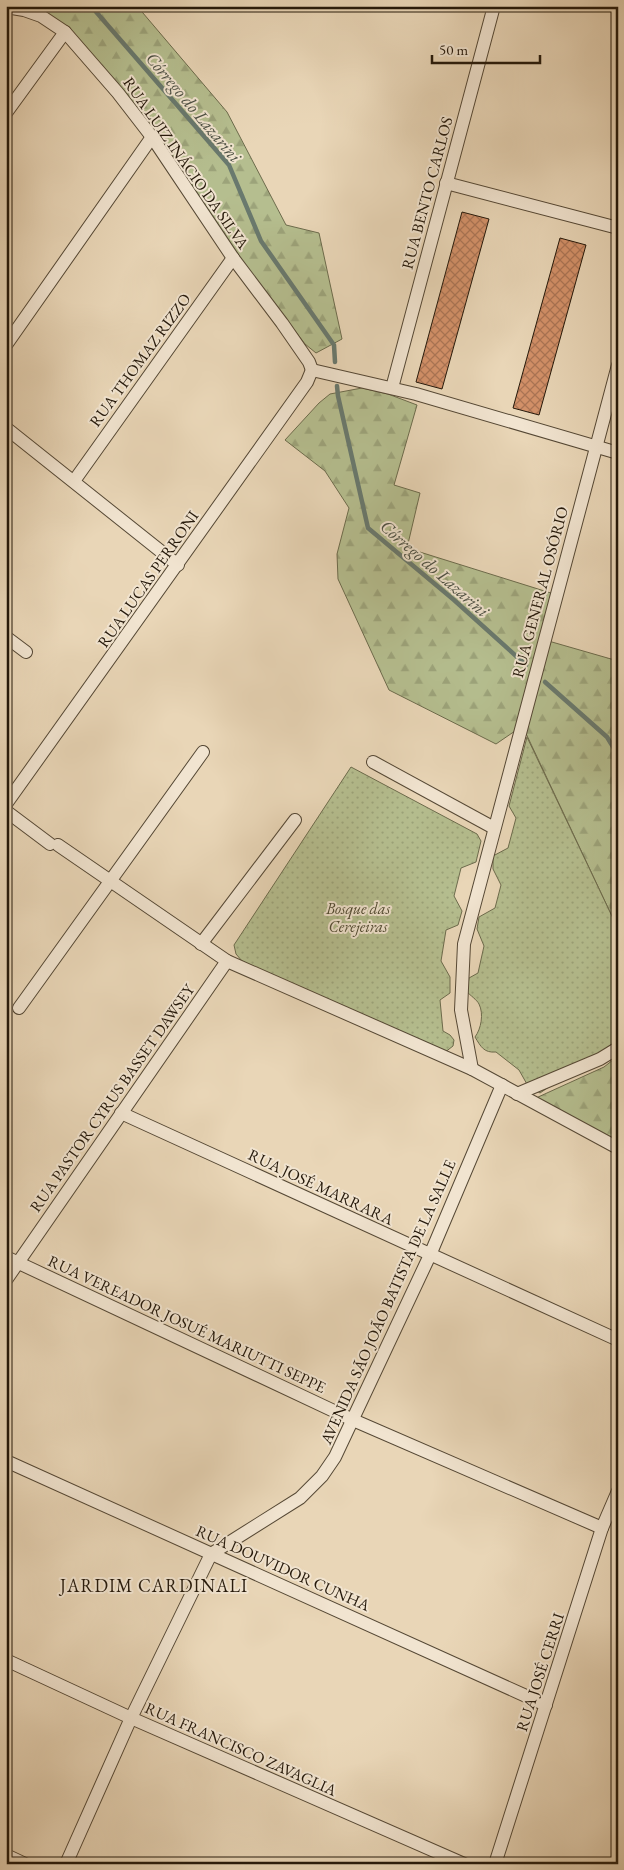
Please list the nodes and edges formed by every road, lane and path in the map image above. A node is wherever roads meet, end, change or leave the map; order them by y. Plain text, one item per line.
1 (494, 6) edge
2 (6, 7) edge
3 (65, 32) junction
4 (6, 113) edge
5 (152, 137) junction
6 (446, 183) junction
7 (618, 228) edge
8 (233, 258) junction
9 (6, 345) edge
10 (618, 365) edge
11 (312, 370) junction
12 (392, 388) junction
13 (6, 428) edge
14 (595, 446) junction
15 (618, 453) edge
16 (74, 481) junction
17 (178, 566) junction
18 (6, 637) edge
19 (26, 652) dead end
20 (203, 752) dead end
21 (373, 762) dead end
22 (6, 804) edge
23 (6, 811) edge
24 (295, 820) dead end
25 (494, 828) junction
26 (111, 880) junction
27 (201, 944) junction
28 (227, 960) junction
29 (19, 1008) dead end
30 (618, 1048) edge
31 (472, 1069) junction
32 (502, 1085) junction
33 (517, 1094) junction
34 (121, 1113) junction
35 (618, 1148) edge
36 (430, 1255) junction
37 (12, 1260) edge
38 (6, 1280) edge
39 (618, 1340) edge
40 (353, 1420) junction
41 (6, 1461) edge
42 (618, 1491) edge
43 (602, 1528) junction
44 (211, 1554) junction
45 (6, 1660) edge
46 (546, 1705) junction
47 (132, 1718) junction
48 (6, 1855) edge
49 (24, 1864) edge
50 (66, 1864) edge
51 (464, 1864) edge
52 (495, 1864) edge

1 - 6 street, RUA BENTO CARLOS
2 - 3 street, RUA LUIZ INÁCIO DA SILVA
3 - 4 street
3 - 5 street, RUA LUIZ INÁCIO DA SILVA
5 - 8 street, RUA LUIZ INÁCIO DA SILVA
5 - 9 street
6 - 7 street
6 - 12 street, RUA BENTO CARLOS
8 - 11 street, RUA LUIZ INÁCIO DA SILVA
8 - 16 street, RUA THOMAZ RIZZO
10 - 14 street, RUA GENERAL OSÓRIO
11 - 12 street
11 - 17 street, RUA LUCAS PERRONI
12 - 14 street
13 - 16 street
14 - 15 street
14 - 25 street, RUA GENERAL OSÓRIO
16 - 17 street
17 - 22 street, RUA LUCAS PERRONI
18 - 19 street
20 - 26 street
21 - 25 street
23 - 26 street
24 - 27 street
25 - 31 street, RUA GENERAL OSÓRIO
26 - 27 street
26 - 29 street
27 - 28 street
28 - 31 street
28 - 34 street, RUA PASTOR CYRUS BASSET DAWSEY
30 - 33 street
31 - 32 street
32 - 33 street
32 - 36 street, AVENIDA SÃO JOÃO BATISTA DE LA SALLE
33 - 35 street
34 - 36 street, RUA JOSÉ MARRARA
34 - 37 street, RUA PASTOR CYRUS BASSET DAWSEY
36 - 39 street, RUA JOSÉ MARRARA
36 - 40 street, AVENIDA SÃO JOÃO BATISTA DE LA SALLE
37 - 38 street, RUA PASTOR CYRUS BASSET DAWSEY
37 - 40 street, RUA VEREADOR JOSUÉ MARIUTTI SEPPE
40 - 43 street, RUA VEREADOR JOSUÉ MARIUTTI SEPPE
40 - 44 street, AVENIDA SÃO JOÃO BATISTA DE LA SALLE
41 - 44 street, RUA DOUVIDOR CUNHA
42 - 43 street, RUA JOSÉ CERRI
43 - 46 street, RUA JOSÉ CERRI
44 - 46 street, RUA DOUVIDOR CUNHA
44 - 47 street
45 - 47 street, RUA FRANCISCO ZAVAGLIA
46 - 52 street, RUA JOSÉ CERRI
47 - 50 street
47 - 51 street, RUA FRANCISCO ZAVAGLIA
48 - 49 street

